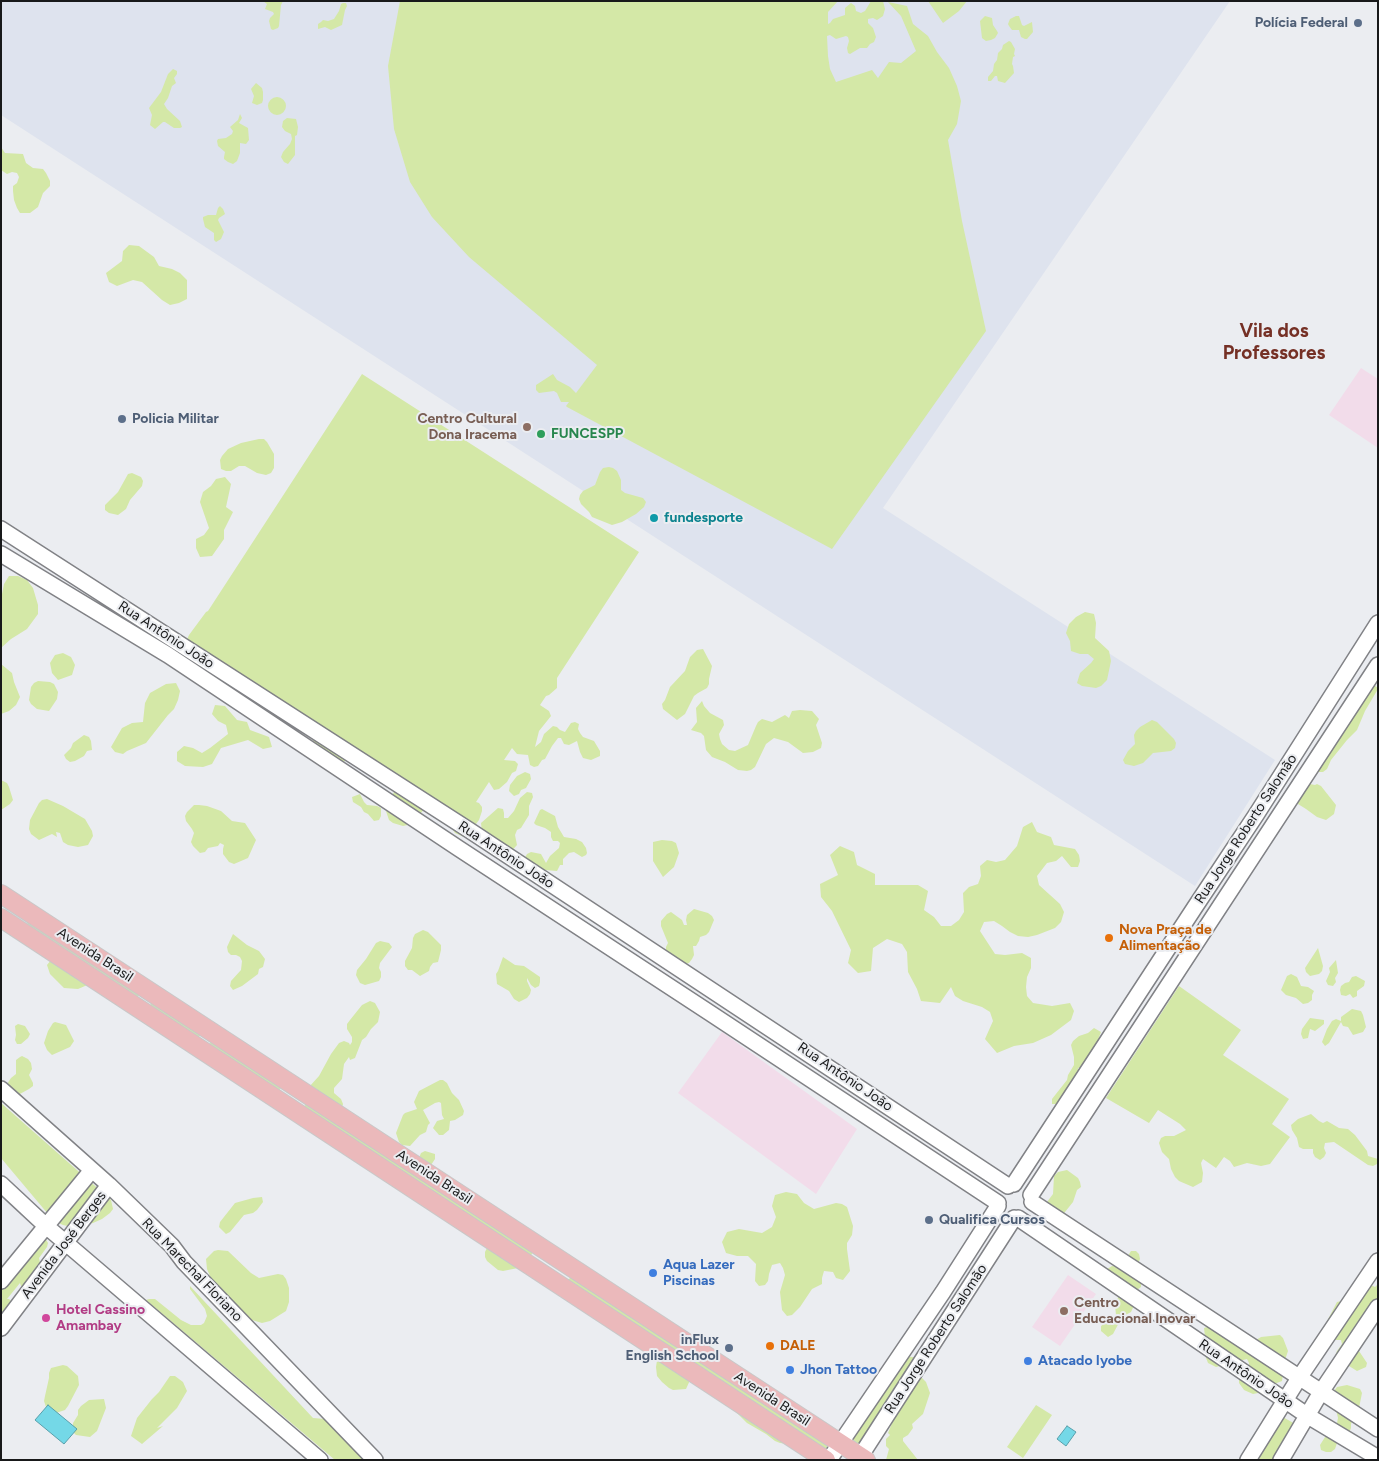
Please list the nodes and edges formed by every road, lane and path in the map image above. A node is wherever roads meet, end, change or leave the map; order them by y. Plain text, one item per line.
1 (1, 529) edge
2 (24, 544) junction
3 (8, 558) edge
4 (1378, 623) edge
5 (1378, 665) edge
6 (1256, 816) junction
7 (1271, 826) junction
8 (6, 897) edge
9 (1, 917) edge
10 (1, 1089) edge
11 (932, 1135) junction
12 (920, 1153) junction
13 (92, 1170) junction
14 (1, 1184) edge
15 (109, 1185) junction
16 (1011, 1185) junction
17 (1031, 1199) junction
18 (998, 1204) junction
19 (1016, 1218) junction
20 (46, 1226) junction
21 (65, 1243) junction
22 (1378, 1260) edge
23 (1, 1281) edge
24 (943, 1292) junction
25 (961, 1302) junction
26 (1378, 1307) edge
27 (1, 1328) edge
28 (1299, 1378) junction
29 (1321, 1392) junction
30 (1285, 1400) junction
31 (1308, 1416) junction
32 (1378, 1429) edge
33 (841, 1443) junction
34 (1378, 1458) edge
35 (862, 1459) edge
36 (320, 1460) edge
37 (375, 1460) edge
38 (827, 1460) edge
39 (1248, 1460) edge
40 (1281, 1460) edge

1 - 2 main road, Rua Antônio João
2 - 3 main road
2 - 11 main road, Rua Antônio João
3 - 12 main road, Rua Antônio João
4 - 6 main road, Rua Jorge Roberto Salomão
5 - 7 main road, Rua Jorge Roberto Salomão
6 - 7 main road
6 - 16 main road, Rua Jorge Roberto Salomão
7 - 17 main road, Rua Jorge Roberto Salomão
8 - 9 main road
8 - 33 main road, Avenida Brasil
9 - 38 main road, Avenida Brasil
10 - 13 main road, Rua Marechal Floriano
11 - 12 main road
11 - 16 main road, Rua Antônio João
12 - 18 main road, Rua Antônio João
13 - 15 main road, Rua Marechal Floriano
13 - 20 main road, Avenida José Berges
14 - 20 main road
15 - 21 main road, Avenida José Berges
15 - 37 main road, Rua Marechal Floriano
16 - 17 main road
16 - 18 main road
17 - 19 main road
17 - 28 main road, Rua Antônio João
18 - 19 main road
18 - 24 main road, Rua Jorge Roberto Salomão
19 - 25 main road, Rua Jorge Roberto Salomão
19 - 30 main road, Rua Antônio João
20 - 21 main road
20 - 23 main road, Avenida José Berges
21 - 27 main road, Avenida José Berges
21 - 36 main road
22 - 28 main road
24 - 25 main road
24 - 33 main road, Rua Jorge Roberto Salomão
25 - 35 main road, Rua Jorge Roberto Salomão
26 - 29 main road
28 - 29 main road, Rua Antônio João
28 - 30 main road
29 - 31 main road
29 - 32 main road, Rua Antônio João
30 - 31 main road, Rua Antônio João
30 - 39 main road
31 - 34 main road, Rua Antônio João
31 - 40 main road
33 - 35 main road, Avenida Brasil
33 - 38 main road, Rua Jorge Roberto Salomão

